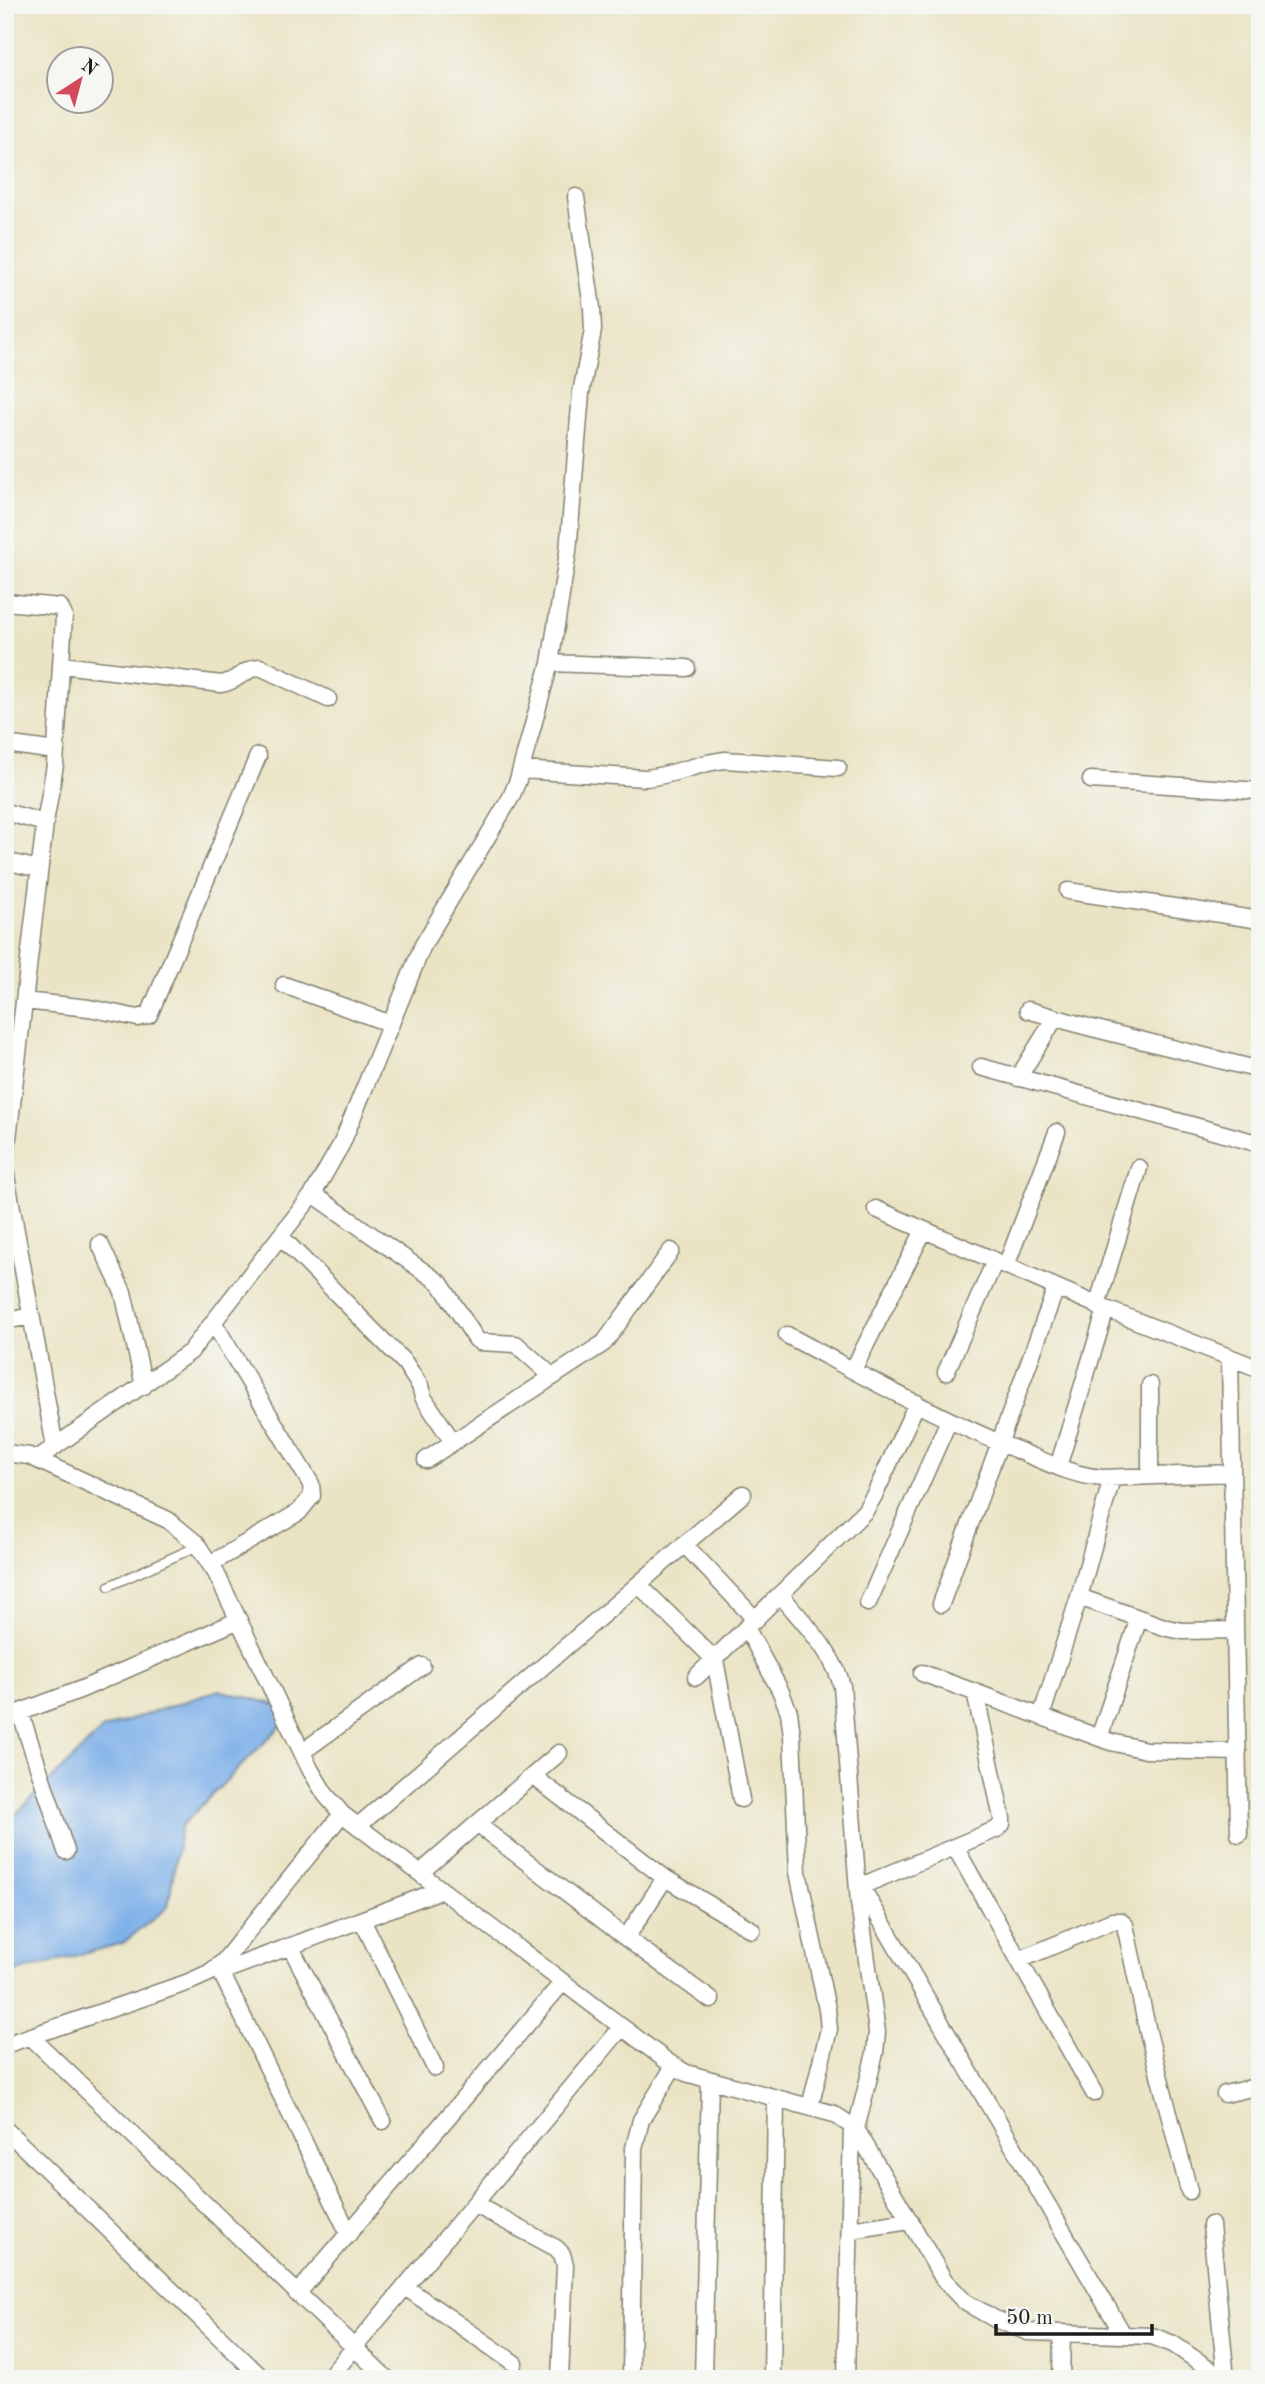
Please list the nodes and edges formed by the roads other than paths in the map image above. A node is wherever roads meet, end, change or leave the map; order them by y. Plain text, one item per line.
1 (576, 197) dead end
2 (5, 602) edge
3 (550, 663) junction
4 (62, 665) junction
5 (687, 668) dead end
6 (328, 699) dead end
7 (5, 744) edge
8 (56, 751) junction
9 (258, 756) dead end
10 (838, 768) dead end
11 (521, 770) junction
12 (1091, 780) dead end
13 (1260, 791) edge
14 (5, 813) edge
15 (45, 823) junction
16 (5, 861) edge
17 (39, 869) junction
18 (1068, 891) dead end
19 (1260, 919) edge
20 (284, 985) dead end
21 (23, 1001) junction
22 (1028, 1010) dead end
23 (1055, 1018) junction
24 (391, 1024) junction
25 (981, 1067) dead end
26 (1260, 1070) edge
27 (1018, 1078) junction
28 (1057, 1132) dead end
29 (1260, 1144) edge
30 (5, 1164) edge
31 (1139, 1168) dead end
32 (5, 1170) edge
33 (313, 1194) junction
34 (877, 1209) dead end
35 (924, 1230) junction
36 (280, 1236) junction
37 (100, 1244) dead end
38 (671, 1251) dead end
39 (1001, 1264) junction
40 (1056, 1288) junction
41 (1102, 1308) junction
42 (31, 1316) junction
43 (5, 1321) edge
44 (213, 1322) junction
45 (787, 1335) dead end
46 (1230, 1358) junction
47 (1260, 1369) edge
48 (853, 1370) junction
49 (946, 1372) dead end
50 (553, 1377) junction
51 (144, 1385) junction
52 (1150, 1385) dead end
53 (918, 1403) junction
54 (949, 1420) junction
55 (453, 1443) junction
56 (999, 1443) junction
57 (55, 1447) junction
58 (5, 1454) edge
59 (37, 1460) junction
60 (426, 1460) dead end
61 (1058, 1467) junction
62 (1232, 1473) junction
63 (1150, 1476) junction
64 (1112, 1478) junction
65 (743, 1494) dead end
66 (684, 1544) junction
67 (198, 1546) junction
68 (210, 1564) junction
69 (639, 1585) junction
70 (109, 1586) dead end
71 (781, 1595) junction
72 (1079, 1597) junction
73 (868, 1603) dead end
74 (941, 1604) dead end
75 (1139, 1618) junction
76 (239, 1620) junction
77 (751, 1625) junction
78 (1235, 1630) junction
79 (715, 1660) junction
80 (422, 1665) dead end
81 (922, 1673) dead end
82 (696, 1677) dead end
83 (975, 1692) junction
84 (13, 1715) edge
85 (1041, 1717) junction
86 (1099, 1738) junction
87 (302, 1752) junction
88 (1238, 1752) junction
89 (559, 1753) dead end
90 (533, 1776) junction
91 (741, 1799) dead end
92 (342, 1814) junction
93 (477, 1824) junction
94 (358, 1826) junction
95 (1239, 1834) dead end
96 (955, 1847) junction
97 (66, 1851) dead end
98 (420, 1873) junction
99 (665, 1878) junction
100 (859, 1882) junction
101 (441, 1889) junction
102 (362, 1920) junction
103 (752, 1930) dead end
104 (626, 1938) junction
105 (290, 1947) junction
106 (1019, 1960) junction
107 (220, 1969) junction
108 (563, 1982) junction
109 (711, 2000) dead end
110 (622, 2027) junction
111 (30, 2036) junction
112 (5, 2045) edge
113 (674, 2066) junction
114 (435, 2068) dead end
115 (710, 2080) junction
116 (1260, 2086) edge
117 (1094, 2093) dead end
118 (1225, 2094) dead end
119 (776, 2098) junction
120 (810, 2107) junction
121 (383, 2121) dead end
122 (854, 2128) junction
123 (5, 2129) edge
124 (1189, 2191) dead end
125 (474, 2204) junction
126 (910, 2221) junction
127 (1211, 2225) dead end
128 (850, 2230) junction
129 (349, 2234) junction
130 (405, 2287) junction
131 (297, 2294) junction
132 (1062, 2333) junction
133 (1124, 2334) junction
134 (354, 2348) junction
135 (514, 2363) dead end
136 (263, 2379) edge
137 (328, 2379) edge
138 (387, 2379) edge
139 (560, 2379) edge
140 (631, 2379) edge
141 (703, 2379) edge
142 (772, 2379) edge
143 (846, 2379) edge
144 (1060, 2379) edge
145 (1225, 2379) edge

1 - 3 street
2 - 4 street
3 - 5 street
3 - 11 street
4 - 6 street
4 - 8 street
7 - 8 street
8 - 15 street
9 - 21 street
10 - 11 street
11 - 24 street
12 - 13 street
14 - 15 street
15 - 17 street
16 - 17 street
17 - 21 street
18 - 19 street
20 - 24 street
21 - 30 street
22 - 23 street
23 - 26 street
23 - 27 street
24 - 33 street
25 - 27 street
27 - 29 street
28 - 39 street
31 - 41 street
32 - 42 street
33 - 36 street
33 - 50 street
34 - 35 street
35 - 39 street
35 - 48 street
36 - 44 street
36 - 55 street
37 - 51 street
38 - 50 street
39 - 40 street
39 - 49 street
40 - 41 street
40 - 56 street
41 - 46 street
41 - 61 street
42 - 43 street
42 - 57 street
44 - 51 street
44 - 68 street
45 - 48 street
46 - 47 street
46 - 62 street
48 - 53 street
50 - 55 street
51 - 57 street
52 - 63 street
53 - 54 street
53 - 71 street
54 - 56 street
54 - 73 street
55 - 60 street
56 - 61 street
56 - 74 street
57 - 59 street
58 - 59 street
59 - 67 street
61 - 64 street
62 - 63 street
62 - 78 street
63 - 64 street
64 - 72 street
65 - 66 street
66 - 69 street
66 - 77 street
67 - 68 street
67 - 70 lane
68 - 76 street
69 - 79 street
69 - 94 street
71 - 77 street
71 - 100 street
72 - 75 street
72 - 85 street
75 - 78 street
75 - 86 street
76 - 84 street
76 - 87 street
77 - 79 street
77 - 120 street
78 - 88 street
79 - 82 street
79 - 91 street
80 - 87 street
81 - 83 street
83 - 85 street
83 - 96 street
84 - 97 street
85 - 86 street
86 - 88 street
87 - 92 street
88 - 95 street
89 - 90 street
90 - 93 street
90 - 99 street
92 - 94 street
92 - 107 street
93 - 98 street
93 - 104 street
94 - 98 street
96 - 100 street
96 - 106 street
98 - 101 street
99 - 103 street
99 - 104 street
100 - 122 street
100 - 133 street
101 - 102 street
101 - 108 street
102 - 105 street
102 - 114 street
104 - 109 street
105 - 107 street
105 - 121 street
106 - 117 street
106 - 124 street
107 - 111 street
107 - 129 street
108 - 110 street
108 - 129 street
110 - 113 street
110 - 125 street
111 - 112 street
111 - 131 street
113 - 115 street
113 - 140 street
115 - 119 street
115 - 141 street
116 - 118 street
119 - 120 street
119 - 142 street
120 - 122 street
122 - 126 street
122 - 128 street
123 - 136 street
125 - 130 street
125 - 139 street
126 - 128 street
126 - 132 street
127 - 145 street
128 - 143 street
129 - 131 street
130 - 134 street
130 - 135 street
131 - 134 street
132 - 133 street
132 - 144 street
133 - 145 street
134 - 137 street
134 - 138 street

